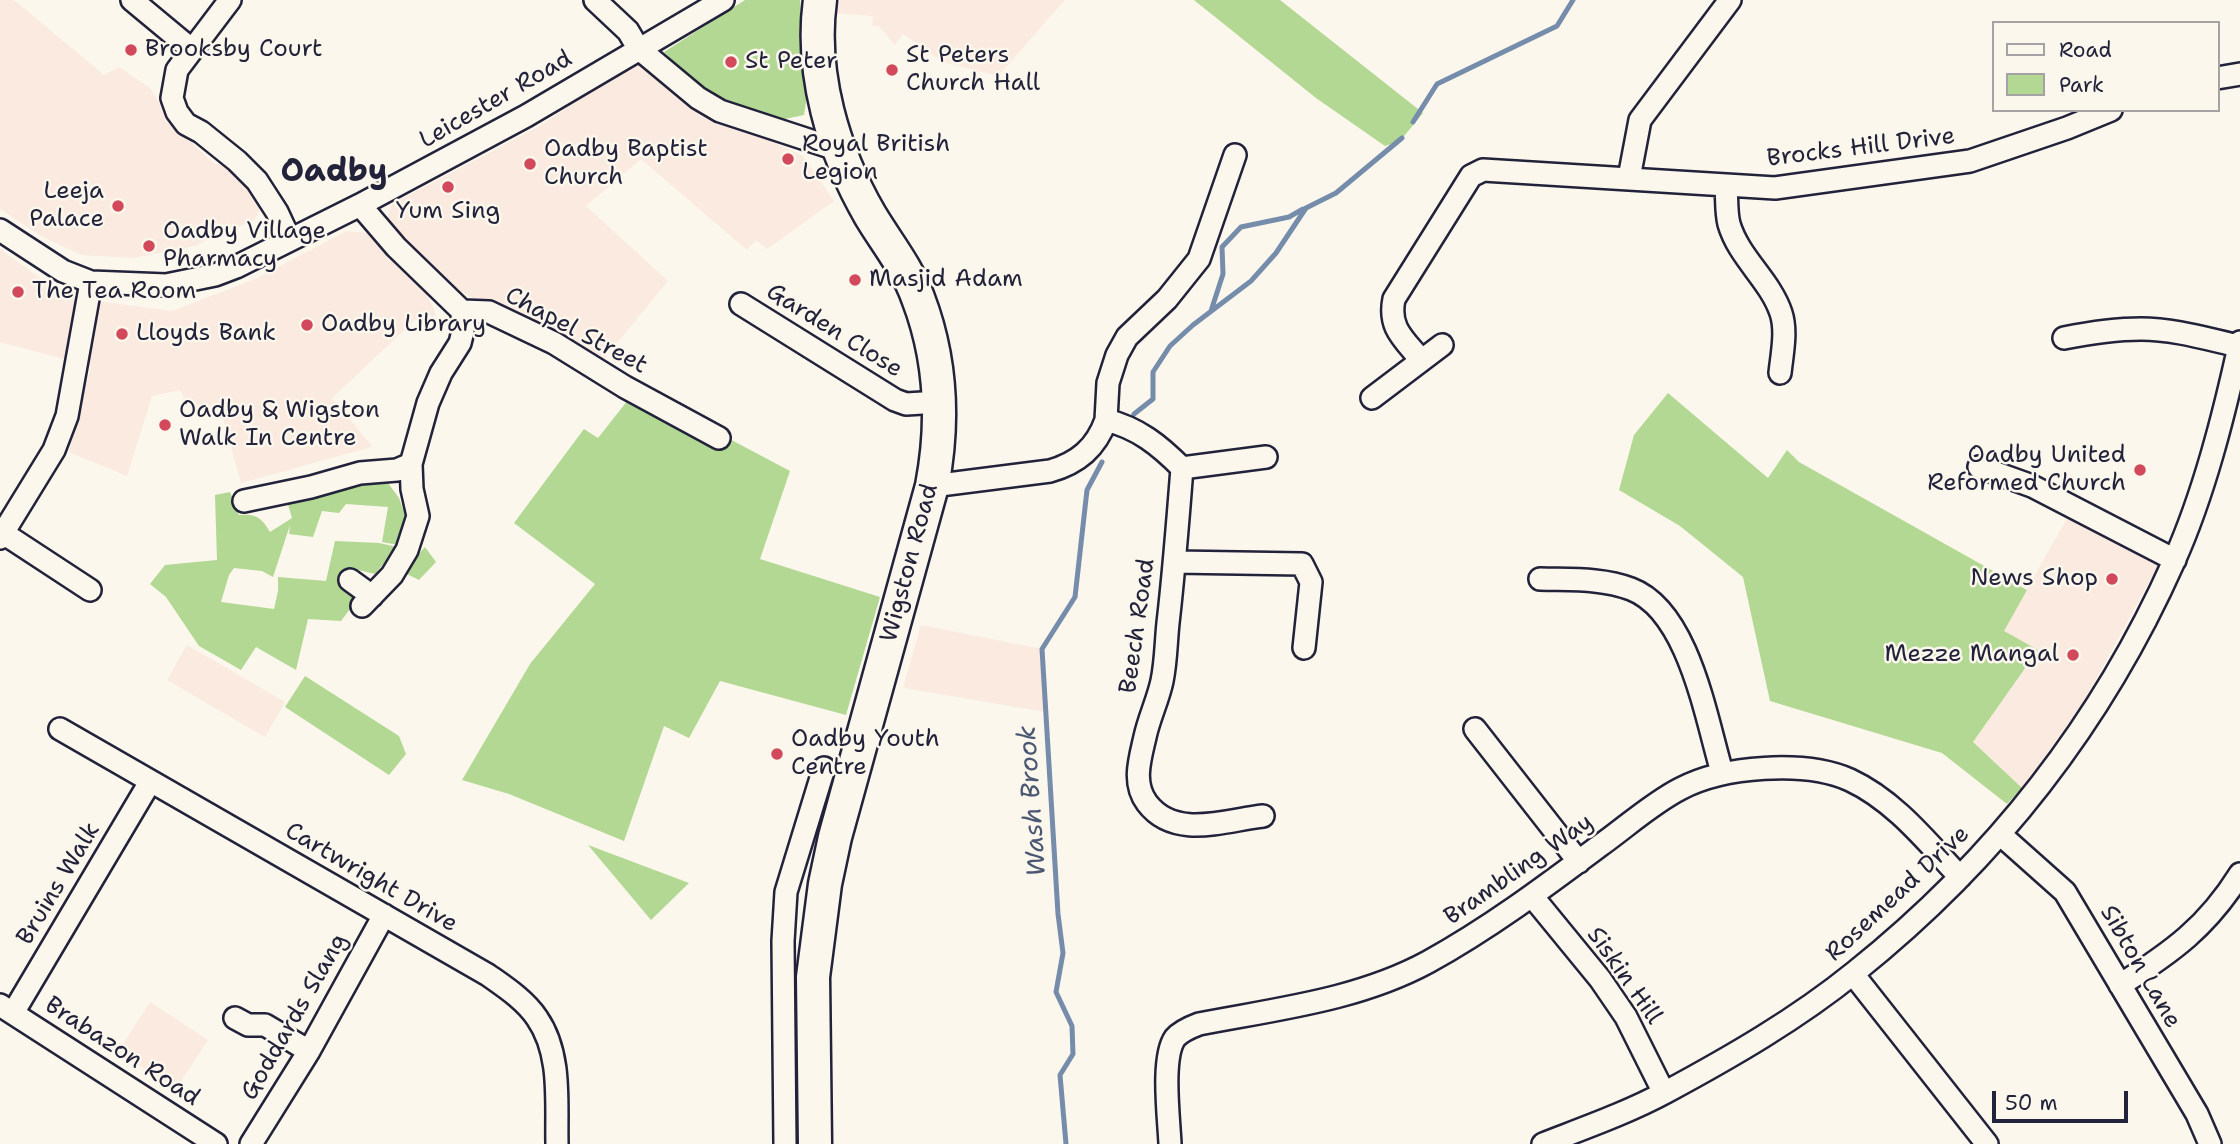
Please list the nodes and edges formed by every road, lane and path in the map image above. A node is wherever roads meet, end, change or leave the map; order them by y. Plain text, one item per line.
1 (132, 0) edge
2 (230, 0) edge
3 (595, 0) edge
4 (723, 0) edge
5 (820, 0) edge
6 (1730, 0) edge
7 (638, 48) junction
8 (191, 49) junction
9 (2240, 74) edge
10 (2219, 78) edge
11 (2106, 112) edge
12 (839, 150) junction
13 (1235, 155) dead end
14 (1629, 178) junction
15 (1726, 186) junction
16 (360, 205) junction
17 (0, 230) edge
18 (290, 240) junction
19 (91, 282) junction
20 (741, 304) dead end
21 (462, 311) junction
22 (2064, 338) dead end
23 (2240, 344) edge
24 (1442, 345) dead end
25 (1422, 360) junction
26 (1780, 373) dead end
27 (1372, 398) dead end
28 (940, 402) junction
29 (1106, 420) junction
30 (719, 438) dead end
31 (1266, 457) dead end
32 (411, 464) junction
33 (1979, 467) dead end
34 (1182, 468) junction
35 (932, 486) junction
36 (244, 501) dead end
37 (1, 536) edge
38 (2175, 560) junction
39 (1175, 562) junction
40 (1540, 579) dead end
41 (350, 580) dead end
42 (90, 590) dead end
43 (1304, 648) dead end
44 (60, 729) dead end
45 (1475, 729) dead end
46 (824, 768) dead end
47 (1722, 772) junction
48 (150, 782) junction
49 (1263, 816) dead end
50 (820, 833) junction
51 (2001, 835) junction
52 (1579, 862) junction
53 (2240, 874) edge
54 (1960, 877) junction
55 (1532, 896) junction
56 (384, 915) junction
57 (1853, 974) junction
58 (2120, 985) junction
59 (7, 1009) edge
60 (235, 1018) dead end
61 (309, 1051) junction
62 (799, 1088) junction
63 (1664, 1093) junction
64 (216, 1144) edge
65 (251, 1144) edge
66 (557, 1144) edge
67 (785, 1144) edge
68 (816, 1144) edge
69 (1170, 1144) edge
70 (1543, 1144) edge
71 (1987, 1144) edge
72 (2210, 1144) edge

1 - 8 street
2 - 8 street
3 - 7 street
4 - 7 street, Leicester Road
5 - 12 main road, Wigston Road
6 - 14 street
7 - 12 street
7 - 16 street, Leicester Road
8 - 18 street
9 - 10 street
11 - 15 street, Brocks Hill Drive
12 - 28 main road, Wigston Road
13 - 29 street
14 - 15 street, Brocks Hill Drive
14 - 25 street, Brocks Hill Drive
15 - 26 street
16 - 18 street, Leicester Road
16 - 21 street
17 - 19 street, Leicester Road
18 - 19 street, Leicester Road
19 - 37 street
20 - 28 street, Garden Close
21 - 30 street, Chapel Street
21 - 32 street
22 - 23 street
23 - 38 street, Rosemead Drive
24 - 25 street
25 - 27 street
28 - 35 main road, Wigston Road
29 - 34 street
29 - 35 street
31 - 34 street
32 - 36 street
32 - 41 street
33 - 38 street
34 - 39 street, Beech Road
35 - 50 main road, Wigston Road
37 - 42 street
38 - 51 street, Rosemead Drive
39 - 43 street
39 - 49 street, Beech Road
40 - 47 street
44 - 48 street, Cartwright Drive
45 - 52 street
46 - 50 street, Wigston Road
47 - 52 street, Brambling Way
47 - 54 street, Brambling Way
48 - 56 street, Cartwright Drive
48 - 59 street, Bruins Walk
50 - 62 main road, Wigston Road
51 - 54 street, Rosemead Drive
51 - 58 street, Sibton Lane
52 - 55 street, Brambling Way
53 - 58 street
54 - 57 street, Rosemead Drive
55 - 63 street, Siskin Hill
55 - 69 street, Brambling Way
56 - 61 street, Goddards Slang
56 - 66 street, Cartwright Drive
57 - 63 street, Rosemead Drive
57 - 71 street
58 - 72 street, Sibton Lane
59 - 64 street, Brabazon Road
60 - 61 street
61 - 65 street, Goddards Slang
62 - 67 street, Wigston Road
62 - 68 main road, Wigston Road
63 - 70 street, Rosemead Drive

